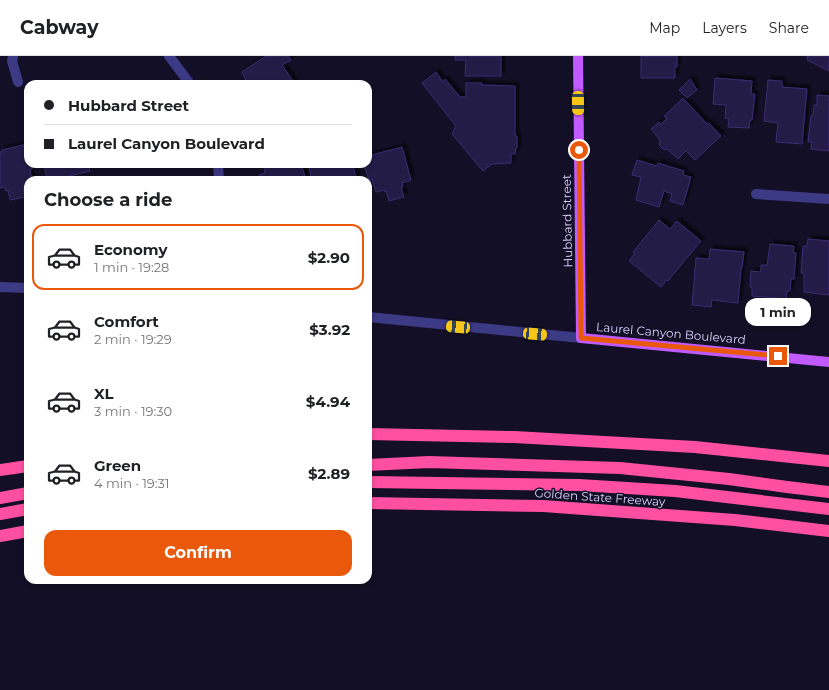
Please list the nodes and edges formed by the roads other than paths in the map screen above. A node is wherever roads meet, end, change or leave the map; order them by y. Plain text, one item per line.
1 (13, 56) edge
2 (169, 56) edge
3 (578, 56) edge
4 (187, 80) edge
5 (18, 82) dead end
6 (756, 194) dead end
7 (829, 199) edge
8 (0, 287) edge
9 (24, 288) edge
10 (372, 317) edge
11 (581, 338) junction
12 (829, 362) edge
13 (372, 434) edge
14 (829, 461) edge
15 (372, 465) edge
16 (24, 467) edge
17 (0, 470) edge
18 (372, 482) edge
19 (829, 492) edge
20 (24, 494) edge
21 (0, 498) edge
22 (372, 503) edge
23 (829, 509) edge
24 (24, 510) edge
25 (0, 514) edge
26 (829, 531) edge
27 (24, 532) edge
28 (0, 536) edge

1 - 5 street
2 - 4 street
3 - 11 main road, Hubbard Street
6 - 7 street
8 - 9 street
10 - 11 street, Laurel Canyon Boulevard
11 - 12 main road, Laurel Canyon Boulevard
13 - 14 highway
15 - 19 highway
16 - 17 highway
18 - 23 highway
20 - 21 highway
22 - 26 highway, Golden State Freeway
24 - 25 highway
27 - 28 highway

